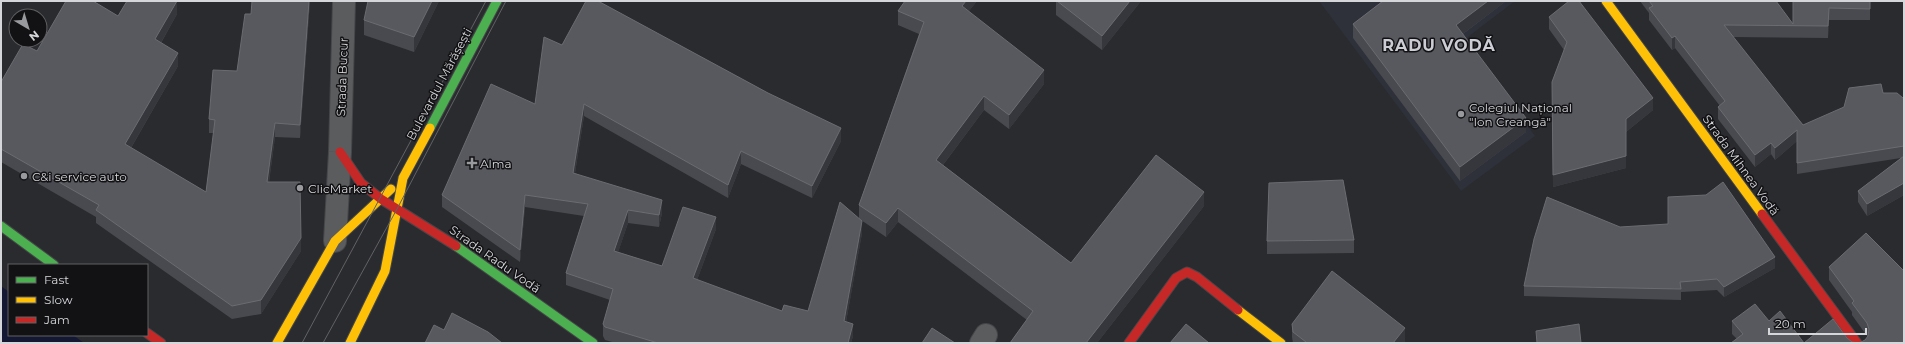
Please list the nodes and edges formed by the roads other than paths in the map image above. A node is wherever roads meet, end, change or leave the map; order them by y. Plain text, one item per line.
1 (344, 1) edge
2 (497, 1) edge
3 (1606, 1) edge
4 (340, 152) junction
5 (403, 178) junction
6 (381, 199) junction
7 (397, 209) junction
8 (1, 226) edge
9 (335, 241) junction
10 (53, 264) edge
11 (148, 334) edge
12 (161, 343) edge
13 (277, 343) edge
14 (350, 343) edge
15 (593, 343) edge
16 (1129, 343) edge
17 (1281, 343) edge
18 (1857, 343) edge

1 - 4 street, Strada Bucur
2 - 5 street, Bulevardul Mărășești
3 - 18 street, Strada Mihnea Vodă
4 - 6 street
4 - 9 street, Strada Bucur
5 - 6 street, Bulevardul Mărășești
5 - 7 street, Bulevardul Mărășești
6 - 7 street, Strada Radu Vodă
6 - 9 street, Bulevardul Mărășești
7 - 14 street, Bulevardul Mărășești
7 - 15 street, Strada Radu Vodă
8 - 10 street
9 - 13 street, Bulevardul Mărășești
11 - 12 street
16 - 17 street

